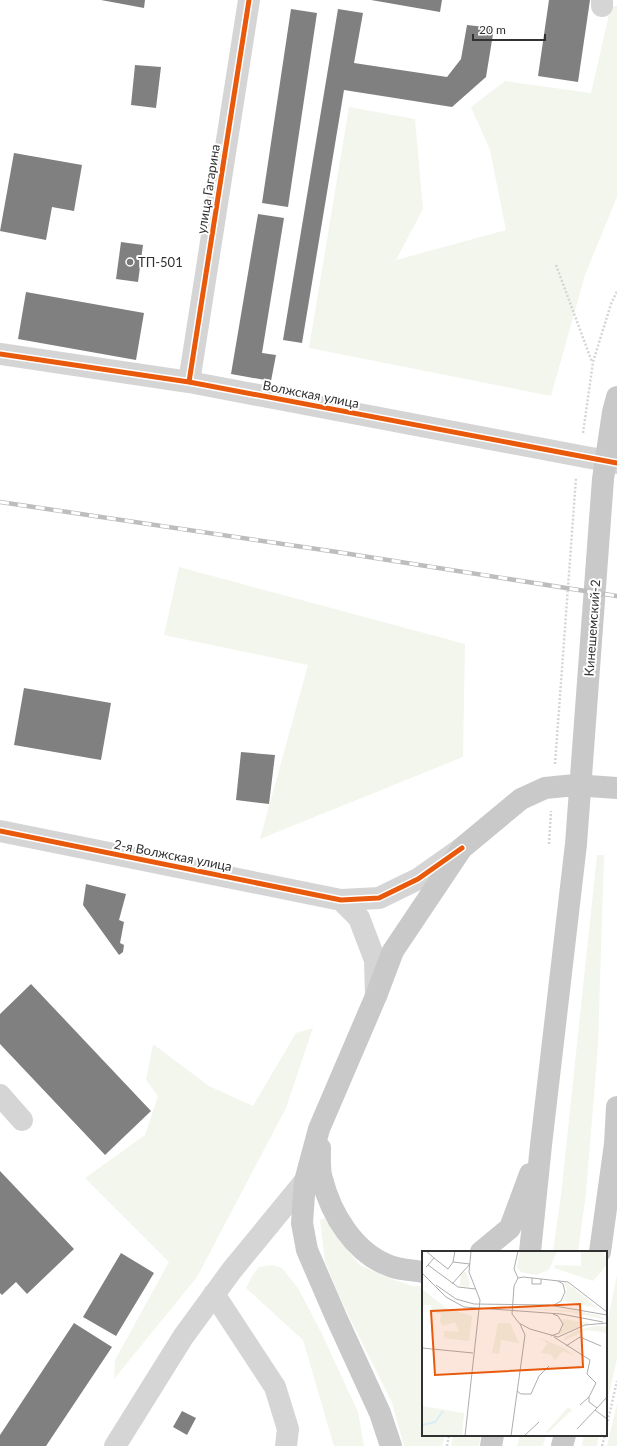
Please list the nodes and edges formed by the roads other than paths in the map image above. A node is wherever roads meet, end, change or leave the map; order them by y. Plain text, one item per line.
1 (249, 0) edge
2 (0, 354) edge
3 (189, 382) junction
4 (615, 404) edge
5 (617, 463) edge
6 (617, 788) edge
7 (0, 831) edge
8 (462, 848) junction
9 (341, 900) junction
10 (376, 996) junction
11 (0, 1095) edge
12 (617, 1107) edge
13 (22, 1120) dead end
14 (319, 1129) junction
15 (541, 1145) junction
16 (616, 1153) edge
17 (305, 1181) junction
18 (482, 1251) edge
19 (530, 1251) edge
20 (600, 1251) edge
21 (422, 1272) edge
22 (214, 1294) junction
23 (493, 1436) edge
24 (565, 1436) edge
25 (116, 1446) edge
26 (286, 1446) edge
27 (391, 1446) edge
28 (491, 1446) edge
29 (562, 1446) edge

1 - 3 street, улица Гагарина
2 - 3 street, Волжская улица
3 - 5 street, Волжская улица
4 - 15 main road, Кинешемский-2
6 - 8 main road
7 - 9 street, 2-я Волжская улица
8 - 9 street, 2-я Волжская улица
8 - 10 main road
9 - 10 street
10 - 14 main road
11 - 13 street
12 - 16 main road
14 - 17 main road
14 - 21 main road
15 - 18 main road
15 - 19 main road
16 - 20 main road
17 - 22 street
17 - 27 main road
22 - 25 street
22 - 26 street
23 - 28 main road
24 - 29 main road

